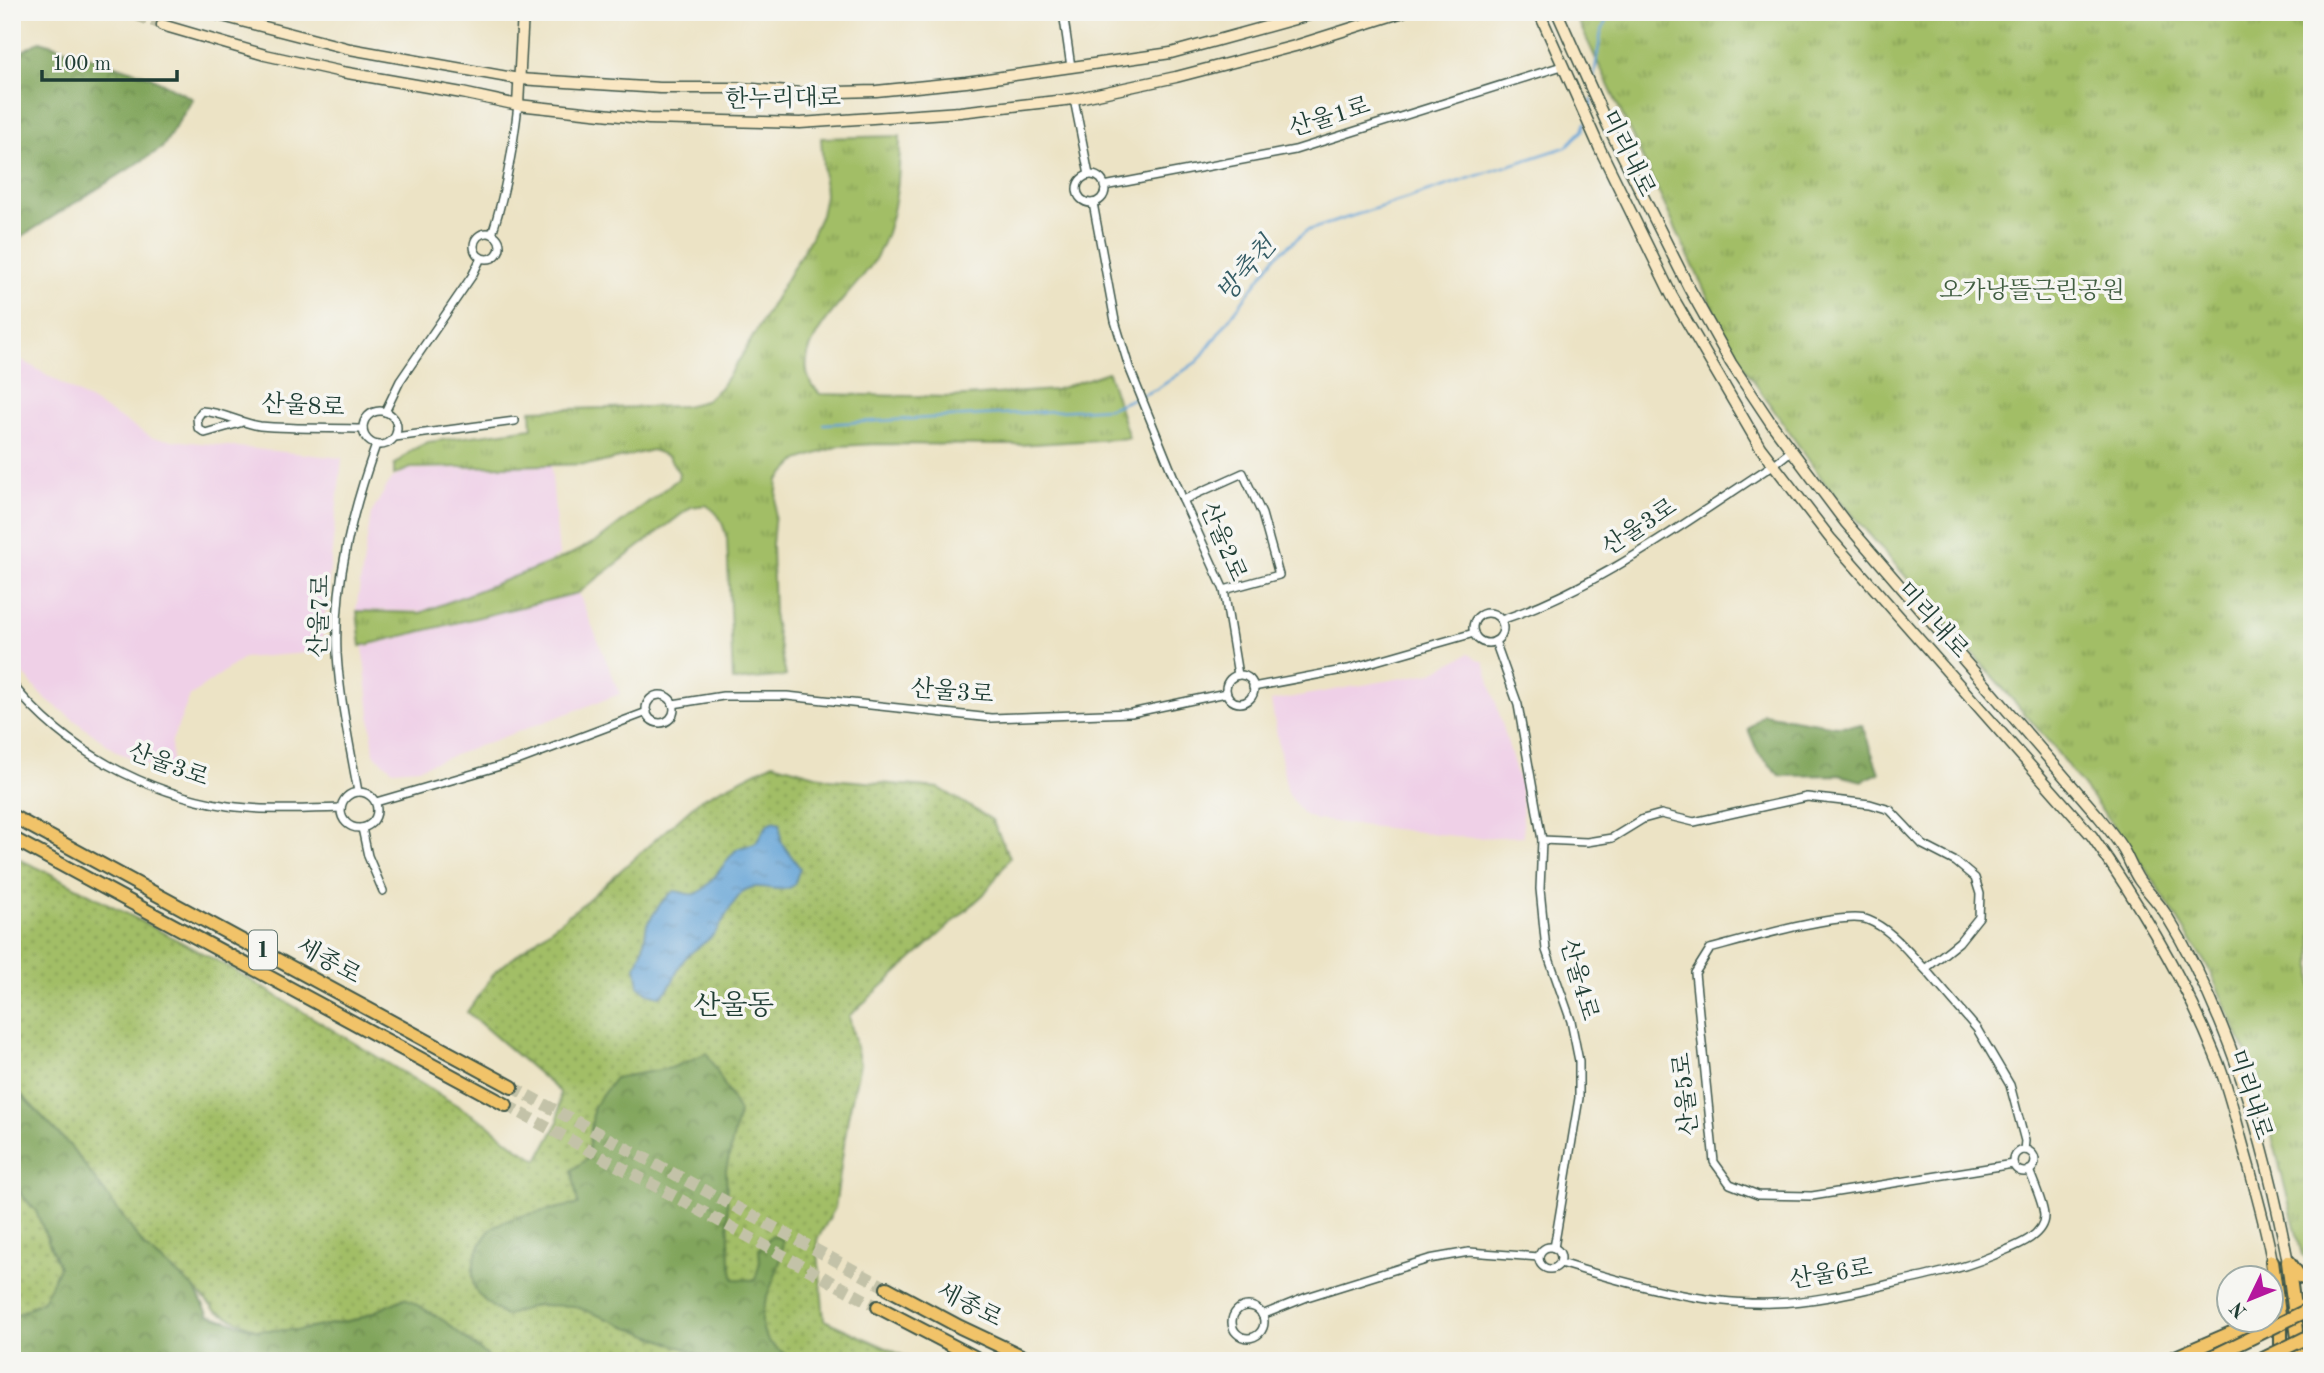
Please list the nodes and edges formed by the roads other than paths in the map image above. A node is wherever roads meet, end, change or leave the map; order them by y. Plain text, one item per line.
1 (207, 12) edge
2 (523, 12) edge
3 (1063, 12) edge
4 (1320, 12) edge
5 (1403, 12) edge
6 (1539, 12) edge
7 (1557, 12) edge
8 (239, 17) edge
9 (162, 25) tunnel mouth
10 (1562, 66) junction
11 (1071, 67) junction
12 (519, 79) junction
13 (1074, 99) junction
14 (517, 105) junction
15 (1088, 175) junction
16 (1104, 186) junction
17 (1093, 203) junction
18 (492, 234) junction
19 (481, 258) junction
20 (385, 412) junction
21 (515, 421) dead end
22 (240, 423) junction
23 (363, 429) junction
24 (395, 437) junction
25 (376, 445) junction
26 (1791, 451) junction
27 (1773, 465) junction
28 (1183, 500) junction
29 (1224, 590) junction
30 (1501, 620) junction
31 (1474, 633) junction
32 (1494, 641) junction
33 (1238, 675) junction
34 (12, 684) edge
35 (1254, 687) junction
36 (1226, 693) junction
37 (673, 704) junction
38 (647, 712) junction
39 (358, 792) junction
40 (376, 802) junction
41 (341, 808) junction
42 (12, 816) edge
43 (362, 828) junction
44 (12, 838) edge
45 (1542, 839) junction
46 (383, 891) dead end
47 (1925, 969) junction
48 (512, 1087) tunnel mouth
49 (506, 1105) tunnel mouth
50 (2024, 1150) junction
51 (2013, 1164) junction
52 (2029, 1170) junction
53 (1554, 1248) junction
54 (1539, 1257) junction
55 (2272, 1261) junction
56 (2288, 1262) junction
57 (1560, 1263) junction
58 (2272, 1264) edge
59 (2312, 1282) edge
60 (887, 1288) tunnel mouth
61 (2312, 1298) edge
62 (878, 1307) tunnel mouth
63 (2312, 1308) edge
64 (1262, 1315) junction
65 (2296, 1320) junction
66 (2226, 1334) edge
67 (2299, 1336) edge
68 (2281, 1355) edge
69 (982, 1361) edge
70 (1032, 1361) edge
71 (2166, 1361) edge
72 (2205, 1361) edge
73 (2259, 1361) edge
74 (2272, 1361) edge
75 (2301, 1361) edge

1 - 8 main road, 한누리대로
2 - 12 main road
3 - 11 street
4 - 11 main road, 한누리대로
5 - 13 main road, 한누리대로
6 - 10 main road, 미리내로
7 - 26 main road, 미리내로
8 - 12 main road, 한누리대로
9 - 14 main road, 한누리대로
10 - 16 street, 산울1로
10 - 27 main road, 미리내로
11 - 12 main road, 한누리대로
12 - 14 main road
13 - 14 main road, 한누리대로
13 - 15 street
14 - 18 street
15 - 16 street
15 - 17 street
16 - 17 street
17 - 28 street, 산울2로
18 - 19 street
18 - 19 street
19 - 20 street
20 - 23 street
20 - 24 street
21 - 24 street
22 - 22 street
22 - 23 street, 산울8로
23 - 25 street
24 - 25 street
25 - 39 street, 산울7로
26 - 27 street, 산울3로
26 - 56 main road, 미리내로
27 - 30 street, 산울3로
27 - 55 main road, 미리내로
28 - 29 street, 산울2로
28 - 29 street
29 - 33 street, 산울2로
30 - 31 street
30 - 32 street
31 - 32 street
31 - 35 street
32 - 45 street, 산울4로
33 - 35 street
33 - 36 street
34 - 41 street, 산울3로
35 - 36 street
36 - 37 street, 산울3로
37 - 38 street
37 - 38 street
38 - 40 street
39 - 40 street
39 - 41 street
40 - 43 street
41 - 43 street
42 - 48 highway, 세종로 / 1
43 - 46 street
44 - 49 highway, 세종로 / 1
45 - 47 street
45 - 53 street, 산울4로
47 - 50 street, 산울5로
47 - 51 street, 산울5로
50 - 51 street
50 - 52 street
51 - 52 street
52 - 57 street, 산울6로
53 - 54 street
53 - 57 street
54 - 57 street
54 - 64 street
55 - 58 highway
55 - 67 highway
56 - 59 highway
56 - 65 highway
60 - 70 highway, 세종로
61 - 65 highway
62 - 69 highway, 세종로
63 - 72 highway, bridge
64 - 64 street
65 - 67 highway
66 - 71 highway
67 - 68 highway
67 - 73 highway, bridge
67 - 75 highway
68 - 74 highway

